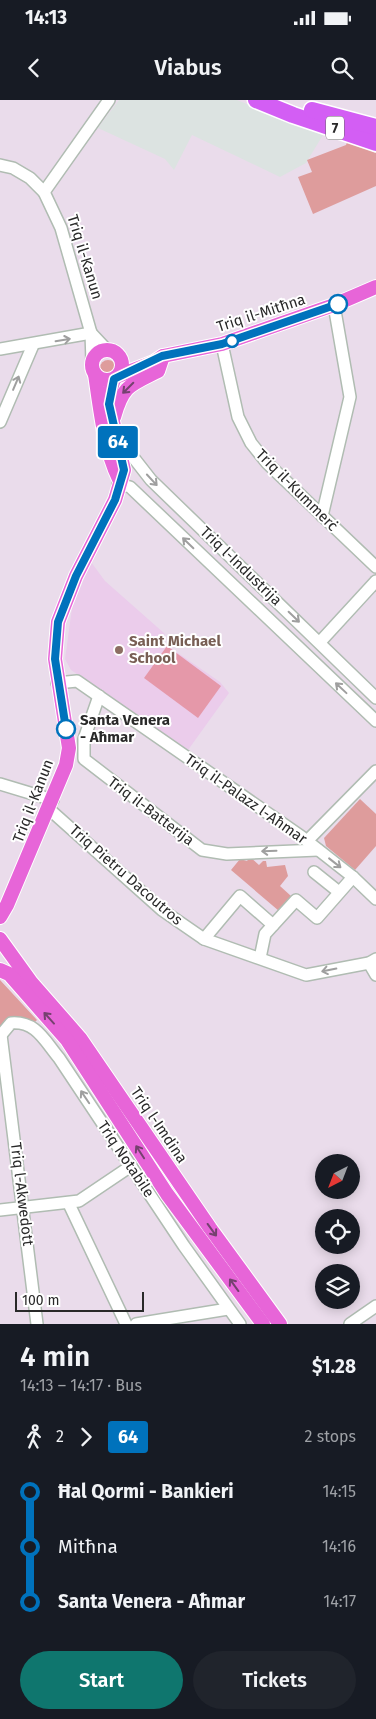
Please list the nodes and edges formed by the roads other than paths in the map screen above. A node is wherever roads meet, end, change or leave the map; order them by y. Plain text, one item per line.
1 (110, 100) edge
2 (256, 100) edge
3 (282, 100) edge
4 (295, 111) junction
5 (376, 127) edge
6 (376, 136) edge
7 (376, 142) edge
8 (376, 151) edge
9 (0, 165) edge
10 (44, 192) junction
11 (376, 287) edge
12 (334, 306) junction
13 (91, 334) junction
14 (222, 344) junction
15 (33, 345) junction
16 (0, 349) edge
17 (113, 352) junction
18 (158, 363) junction
19 (94, 368) junction
20 (116, 377) junction
21 (0, 422) edge
22 (114, 422) junction
23 (119, 481) junction
24 (322, 516) junction
25 (376, 567) edge
26 (376, 580) edge
27 (320, 642) junction
28 (58, 683) junction
29 (99, 696) junction
30 (376, 698) edge
31 (376, 721) edge
32 (376, 771) edge
33 (0, 784) edge
34 (51, 804) junction
35 (307, 841) junction
36 (318, 850) junction
37 (314, 872) dead end
38 (353, 877) junction
39 (339, 892) junction
40 (376, 899) edge
41 (4, 911) edge
42 (273, 925) junction
43 (204, 939) junction
44 (3, 943) edge
45 (260, 958) junction
46 (373, 961) edge
47 (0, 962) edge
48 (0, 970) edge
49 (376, 975) edge
50 (1, 1034) edge
51 (131, 1166) junction
52 (69, 1204) junction
53 (24, 1207) junction
54 (0, 1210) edge
55 (376, 1306) edge
56 (228, 1309) junction
57 (37, 1324) edge
58 (126, 1324) edge
59 (136, 1324) edge
60 (240, 1324) edge
61 (263, 1324) edge
62 (280, 1324) edge
63 (350, 1324) edge

1 - 10 street
2 - 4 highway, 7
3 - 4 highway, 7
4 - 5 highway
4 - 6 highway, 7
4 - 7 highway, 7
4 - 8 highway
9 - 10 street, Triq il-Kanun
10 - 13 street, Triq il-Kanun
11 - 12 main road, Triq il-Mitħna
12 - 14 main road, Triq il-Mitħna
12 - 24 street
15 -> 13 street
13 - 17 street, Triq il-Kanun
13 - 19 street, Triq il-Kanun
14 - 18 main road, Triq il-Mitħna
14 - 24 street, Triq il-Kummerċ
15 - 16 street
21 -> 15 street
17 - 18 main road, Triq il-Mitħna
17 - 19 main road
17 - 20 main road
18 - 20 main road, Triq il-Mitħna
18 -> 22 main road
19 - 20 main road
19 - 23 main road, Triq il-Kanun
20 - 22 main road, Triq il-Kanun
22 - 23 main road, Triq il-Kanun
22 -> 27 street, Triq l-Industrija
23 - 28 main road, Triq il-Kanun
31 -> 23 street, Triq l-Industrija
24 - 25 street, Triq il-Kummerċ
26 - 27 street
27 - 30 street, Triq l-Industrija
28 - 29 street, Triq il-Palazz l-Aħmar
28 - 34 main road, Triq il-Kanun
29 - 35 street, Triq il-Palazz l-Aħmar
36 -> 29 street, Triq il-Batterija
32 - 35 street
33 - 34 street
34 - 41 main road, Triq il-Kanun
34 - 43 street, Triq Pietru Dacoutros
35 - 36 street, Triq il-Palazz l-Aħmar
36 -> 38 street, Triq il-Palazz l-Aħmar
37 - 39 street
38 - 39 street
38 - 40 street, Triq il-Palazz l-Aħmar
39 - 42 street
41 - 44 main road, Triq il-Kanun
42 - 43 street
42 - 45 street
43 - 45 street, Triq Pietru Dacoutros
44 - 47 main road, Triq il-Kanun
44 -> 62 main road, Triq l-Imdina
46 -> 45 street, Triq Pietru Dacoutros
46 - 49 street
61 -> 48 main road, Triq l-Imdina
51 -> 50 street, Triq Notabile
50 - 53 street, Triq l-Akwedott
51 - 52 street
51 - 56 street, Triq Notabile
52 - 53 street
52 - 58 street
53 - 54 street
53 - 57 street, Triq l-Akwedott
55 - 63 street
56 - 59 street
56 - 60 street, Triq Notabile

